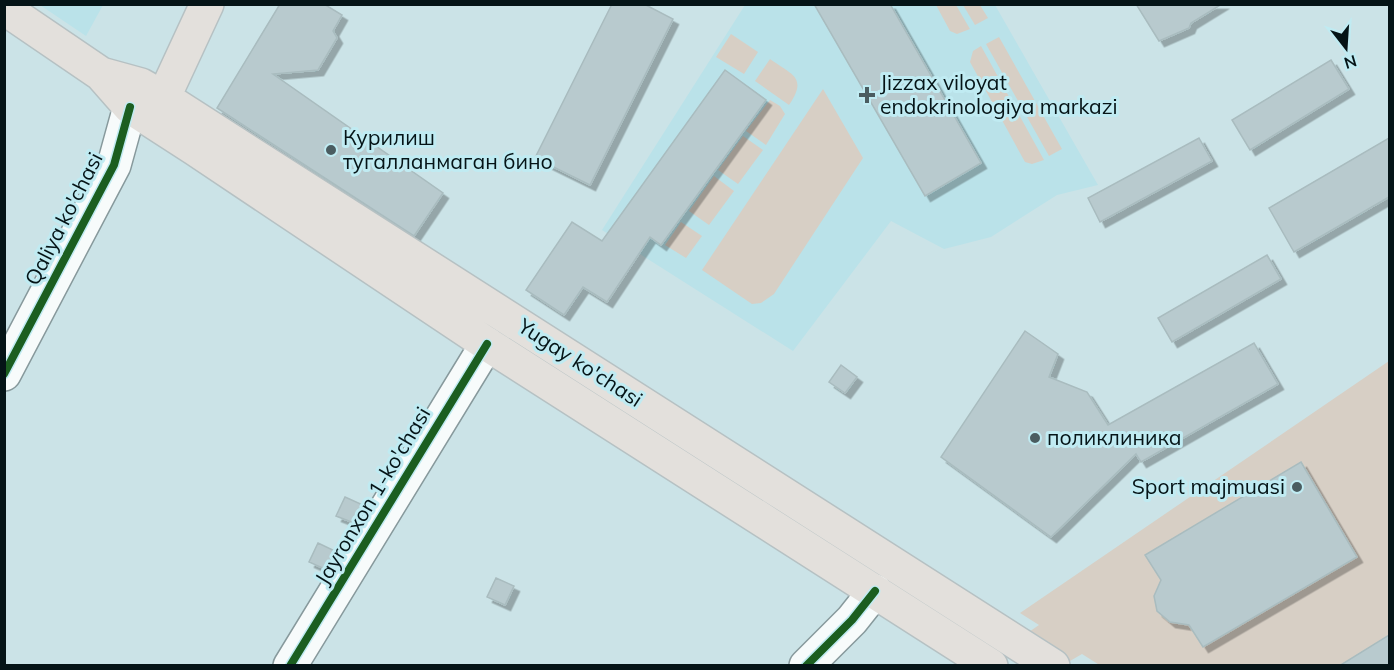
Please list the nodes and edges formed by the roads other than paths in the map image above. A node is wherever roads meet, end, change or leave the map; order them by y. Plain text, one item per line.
1 (185, 4) edge
2 (207, 4) edge
3 (4, 8) edge
4 (147, 103) junction
5 (487, 344) junction
6 (4, 374) edge
7 (875, 591) junction
8 (290, 666) edge
9 (806, 666) edge
10 (991, 666) edge
11 (1053, 666) edge

1 - 4 main road, Qaliya ko'chasi
2 - 4 main road, Qaliya ko'chasi
3 - 4 main road, Yugay ko'chasi
4 - 5 main road, Yugay ko'chasi
4 - 6 street, Qaliya ko'chasi
4 - 11 main road, Yugay ko'chasi
5 - 7 main road, Yugay ko'chasi
5 - 8 street, Jayronxon 1-ko'chasi
7 - 9 street
7 - 10 main road, Yugay ko'chasi

